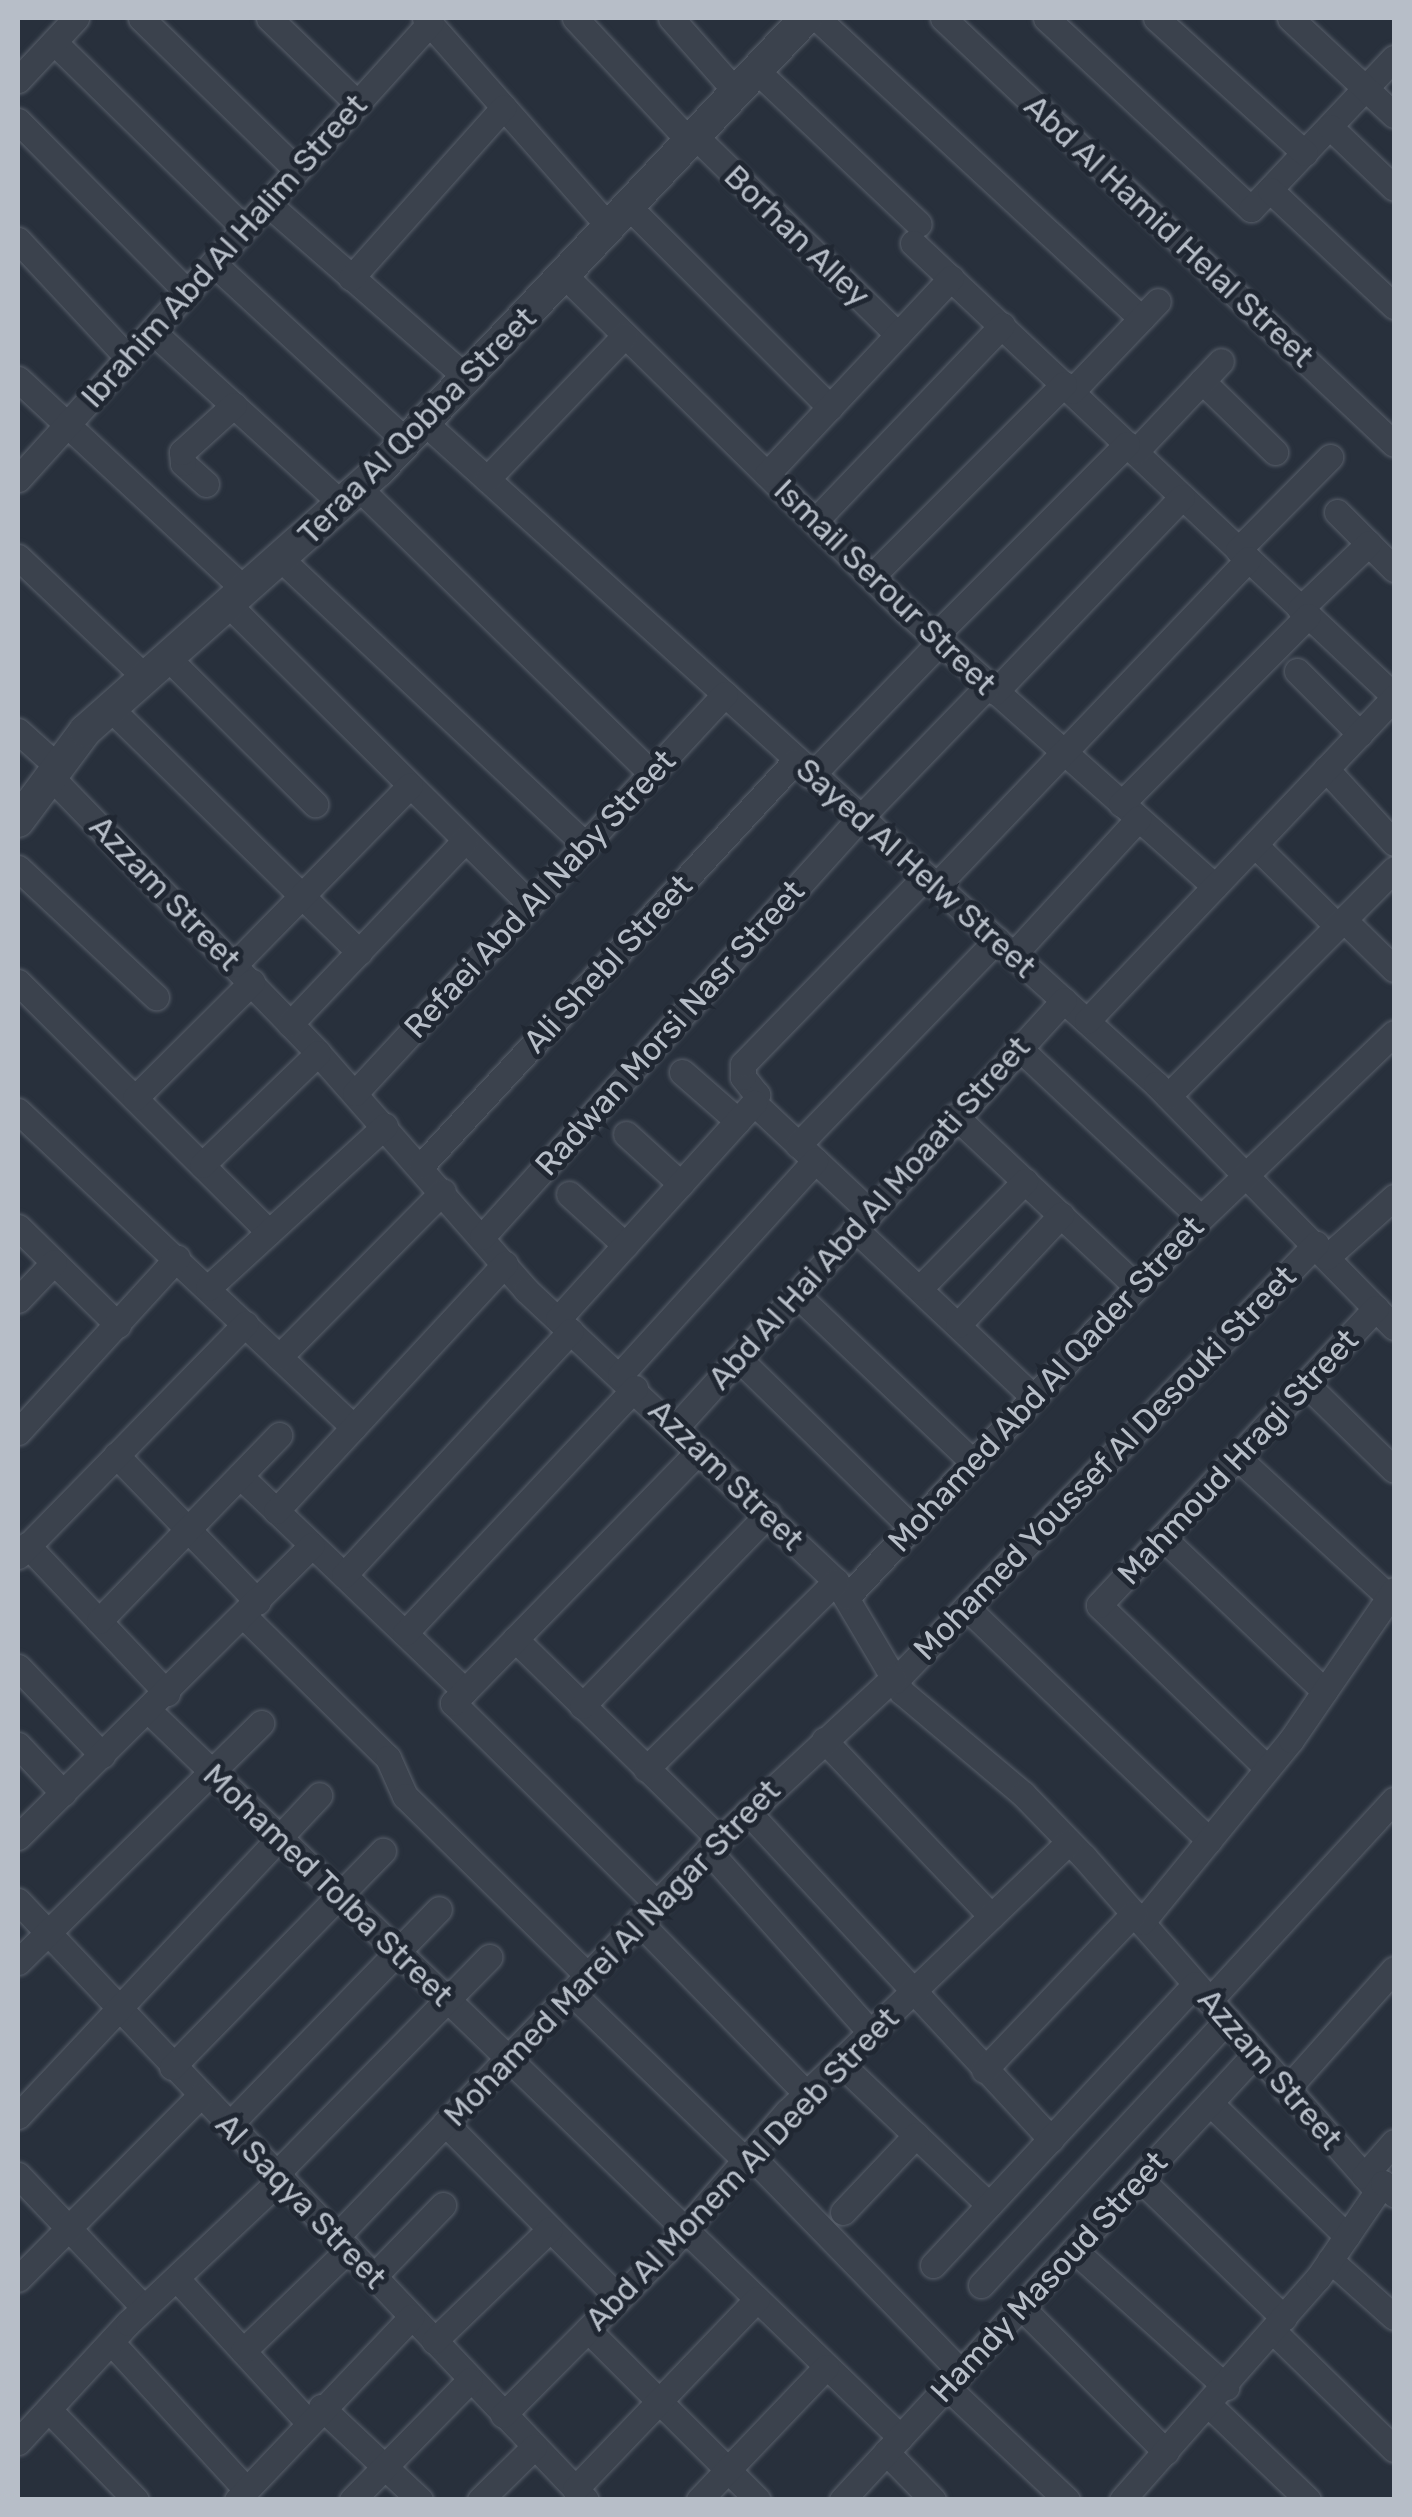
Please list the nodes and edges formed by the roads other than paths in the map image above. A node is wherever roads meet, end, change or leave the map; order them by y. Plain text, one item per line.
1 (76, 18) edge
2 (141, 18) edge
3 (269, 18) edge
4 (574, 18) edge
5 (671, 18) edge
6 (806, 18) edge
7 (817, 18) edge
8 (943, 18) edge
9 (1046, 18) edge
10 (1156, 18) edge
11 (1290, 18) edge
12 (428, 20) edge
13 (54, 42) junction
14 (1394, 58) edge
15 (18, 80) edge
16 (748, 82) junction
17 (1366, 88) junction
18 (357, 103) junction
19 (504, 107) junction
20 (1394, 115) edge
21 (18, 121) edge
22 (1330, 127) junction
23 (694, 141) junction
24 (1305, 153) junction
25 (297, 170) junction
26 (1394, 188) edge
27 (1270, 190) junction
28 (267, 203) junction
29 (621, 219) junction
30 (244, 228) junction
31 (18, 240) edge
32 (213, 263) junction
33 (566, 277) junction
34 (351, 278) junction
35 (951, 278) junction
36 (187, 292) junction
37 (1394, 306) edge
38 (1002, 325) junction
39 (152, 331) junction
40 (625, 334) junction
41 (898, 334) junction
42 (127, 358) junction
43 (1220, 361) dead end
44 (18, 379) edge
45 (468, 379) junction
46 (1202, 381) junction
47 (1068, 388) junction
48 (234, 406) junction
49 (830, 407) junction
50 (67, 425) junction
51 (416, 433) junction
52 (1394, 444) edge
53 (1131, 448) junction
54 (1275, 452) dead end
55 (1330, 458) dead end
56 (767, 474) junction
57 (487, 478) junction
58 (18, 479) edge
59 (206, 484) dead end
60 (352, 497) junction
61 (1182, 497) junction
62 (1337, 512) dead end
63 (815, 521) junction
64 (1369, 544) junction
65 (1243, 555) junction
66 (18, 557) edge
67 (282, 560) junction
68 (1394, 569) edge
69 (872, 577) junction
70 (236, 597) junction
71 (1304, 612) junction
72 (937, 639) junction
73 (156, 666) junction
74 (1297, 671) dead end
75 (991, 689) junction
76 (725, 694) junction
77 (1393, 701) edge
78 (110, 708) junction
79 (18, 731) edge
80 (1360, 734) junction
81 (1060, 750) junction
82 (803, 769) junction
83 (1326, 769) junction
84 (55, 772) junction
85 (652, 774) junction
86 (410, 785) junction
87 (315, 804) dead end
88 (1129, 811) junction
89 (859, 818) junction
90 (18, 822) edge
91 (466, 840) junction
92 (1394, 842) edge
93 (586, 845) junction
94 (1255, 845) junction
95 (18, 868) edge
96 (1394, 869) edge
97 (930, 881) junction
98 (1215, 886) junction
99 (302, 896) junction
100 (530, 904) junction
101 (1341, 923) junction
102 (1005, 947) junction
103 (358, 952) junction
104 (1394, 969) edge
105 (243, 973) junction
106 (18, 982) edge
107 (156, 997) dead end
108 (1064, 1000) junction
109 (1088, 1021) junction
110 (290, 1024) junction
111 (1394, 1032) edge
112 (1018, 1047) junction
113 (318, 1053) junction
114 (682, 1072) dead end
115 (355, 1093) junction
116 (1168, 1096) junction
117 (135, 1098) junction
118 (18, 1111) edge
119 (746, 1112) junction
120 (956, 1116) junction
121 (384, 1126) junction
122 (626, 1134) dead end
123 (806, 1153) junction
124 (202, 1164) junction
125 (421, 1166) junction
126 (1246, 1173) junction
127 (1024, 1181) junction
128 (680, 1184) junction
129 (442, 1191) junction
130 (570, 1194) dead end
131 (1394, 1197) edge
132 (1060, 1215) junction
133 (1200, 1218) junction
134 (862, 1220) junction
135 (18, 1228) edge
136 (269, 1232) junction
137 (482, 1237) junction
138 (625, 1245) junction
139 (1322, 1250) junction
140 (177, 1258) junction
141 (54, 1262) junction
142 (505, 1264) junction
143 (1136, 1286) junction
144 (208, 1288) junction
145 (920, 1288) junction
146 (796, 1294) junction
147 (18, 1300) edge
148 (1376, 1308) junction
149 (245, 1324) junction
150 (118, 1325) junction
151 (565, 1325) junction
152 (958, 1325) junction
153 (1394, 1327) edge
154 (280, 1357) junction
155 (738, 1358) junction
156 (628, 1381) junction
157 (1306, 1383) junction
158 (1034, 1397) junction
159 (353, 1427) junction
160 (676, 1428) junction
161 (18, 1432) edge
162 (279, 1435) dead end
163 (699, 1451) junction
164 (116, 1454) junction
165 (1237, 1457) junction
166 (973, 1462) junction
167 (1394, 1470) edge
168 (240, 1476) junction
169 (276, 1510) junction
170 (768, 1514) junction
171 (912, 1528) junction
172 (189, 1529) junction
173 (1162, 1537) junction
174 (312, 1545) junction
175 (22, 1550) edge
176 (344, 1575) junction
177 (842, 1589) junction
178 (1393, 1593) edge
179 (966, 1607) junction
180 (251, 1609) junction
181 (99, 1621) junction
182 (405, 1634) junction
183 (516, 1640) junction
184 (18, 1667) edge
185 (894, 1680) junction
186 (1324, 1691) junction
187 (459, 1697) junction
188 (158, 1702) junction
189 (582, 1706) junction
190 (261, 1723) dead end
191 (824, 1740) junction
192 (18, 1745) edge
193 (102, 1756) junction
194 (1267, 1768) junction
195 (646, 1769) junction
196 (211, 1771) junction
197 (63, 1793) junction
198 (319, 1795) dead end
199 (1394, 1800) edge
200 (748, 1812) junction
201 (18, 1837) edge
202 (278, 1838) junction
203 (1209, 1840) junction
204 (1069, 1842) junction
205 (713, 1844) junction
206 (383, 1851) dead end
207 (339, 1896) junction
208 (18, 1901) edge
209 (439, 1909) dead end
210 (647, 1912) junction
211 (991, 1916) junction
212 (1138, 1918) junction
213 (47, 1933) junction
214 (397, 1952) junction
215 (489, 1957) dead end
216 (18, 1962) edge
217 (1394, 1969) edge
218 (579, 1984) junction
219 (910, 1994) junction
220 (447, 2000) junction
221 (1210, 2002) junction
222 (118, 2012) junction
223 (870, 2032) junction
224 (1255, 2054) junction
225 (507, 2058) junction
226 (839, 2062) junction
227 (172, 2067) junction
228 (984, 2070) junction
229 (1286, 2090) junction
230 (807, 2094) junction
231 (200, 2096) junction
232 (1210, 2103) junction
233 (18, 2116) edge
234 (444, 2124) junction
235 (229, 2125) junction
236 (916, 2135) junction
237 (1051, 2138) junction
238 (1394, 2142) edge
239 (748, 2158) junction
240 (18, 2175) edge
241 (280, 2176) junction
242 (1140, 2179) junction
243 (1380, 2186) edge
244 (989, 2204) junction
245 (443, 2205) dead end
246 (842, 2212) dead end
247 (68, 2228) junction
248 (550, 2229) junction
249 (684, 2229) junction
250 (1347, 2236) junction
251 (343, 2242) junction
252 (1074, 2250) junction
253 (1330, 2260) junction
254 (1002, 2262) junction
255 (933, 2265) dead end
256 (374, 2276) junction
257 (177, 2279) junction
258 (18, 2280) edge
259 (981, 2285) dead end
260 (619, 2298) junction
261 (757, 2299) junction
262 (1028, 2300) junction
263 (144, 2308) junction
264 (412, 2317) junction
265 (1394, 2317) edge
266 (1279, 2325) junction
267 (588, 2330) junction
268 (111, 2342) junction
269 (434, 2342) junction
270 (242, 2351) junction
271 (826, 2367) junction
272 (470, 2380) junction
273 (954, 2380) junction
274 (1217, 2396) junction
275 (659, 2402) junction
276 (49, 2410) junction
277 (314, 2414) junction
278 (503, 2415) junction
279 (18, 2442) edge
280 (893, 2444) junction
281 (534, 2446) junction
282 (1394, 2448) edge
283 (1166, 2452) junction
284 (386, 2466) junction
285 (728, 2470) junction
286 (241, 2494) edge
287 (580, 2494) edge
288 (1136, 2495) edge
289 (136, 2500) edge
290 (352, 2500) edge
291 (420, 2500) edge
292 (480, 2500) edge
293 (700, 2500) edge
294 (758, 2500) edge
295 (842, 2500) edge
296 (933, 2500) edge
297 (1067, 2500) edge
298 (1308, 2500) edge

1 - 13 street
2 - 25 street
3 - 18 street
4 - 23 street, Borhan Alley
5 - 16 street
6 - 16 street, Teraa Al Qobba Street
7 - 47 street
8 - 52 street, Abd Al Hamid Helal Street
9 - 27 street
10 - 24 street
11 - 17 street
12 - 18 street, Ibrahim Abd Al Halim Street
12 - 19 street
13 - 15 street
13 - 30 street
14 - 17 street
16 - 23 street, Teraa Al Qobba Street
16 - 35 street
17 - 20 street
17 - 22 street
18 - 25 street, Ibrahim Abd Al Halim Street
19 - 29 street
19 - 34 street
21 - 36 street
22 - 24 street
22 - 26 street
23 - 29 street, Teraa Al Qobba Street
23 - 41 street, Borhan Alley
24 - 27 street
25 - 28 street, Ibrahim Abd Al Halim Street
27 - 37 street
28 - 30 street, Ibrahim Abd Al Halim Street
28 - 34 street
29 - 33 street, Teraa Al Qobba Street
29 - 49 street
30 - 32 street, Ibrahim Abd Al Halim Street
31 - 42 street
32 - 36 street, Ibrahim Abd Al Halim Street
32 - 51 street, Sayed Al Helw Street
33 - 40 street, Ismail Serour Street
33 - 45 street, Teraa Al Qobba Street
34 - 45 street
35 - 38 street
35 - 41 street
36 - 39 street, Ibrahim Abd Al Halim Street
38 - 47 street
38 - 63 street
39 - 42 street, Ibrahim Abd Al Halim Street
39 - 48 street
40 - 56 street, Ismail Serour Street
40 - 57 street
41 - 49 street
42 - 50 street, Ibrahim Abd Al Halim Street
43 - 46 street, Ali Shebl Street
44 - 50 street
45 - 51 street, Teraa Al Qobba Street
46 - 53 street, Ali Shebl Street
46 - 54 street
47 - 53 street
47 - 69 street
48 - 59 street
48 - 60 street
49 - 56 street
50 - 58 street, Ibrahim Abd Al Halim Street
50 - 70 street
51 - 57 street, Sayed Al Helw Street
51 - 60 street, Teraa Al Qobba Street
53 - 61 street
53 - 72 street, Ali Shebl Street
55 - 65 street
56 - 63 street, Ismail Serour Street
57 - 76 street, Sayed Al Helw Street
60 - 67 street, Teraa Al Qobba Street
60 - 85 street
61 - 65 street
61 - 75 street, Radwan Morsi Nasr Street
62 - 64 street
63 - 69 street, Ismail Serour Street
64 - 68 street
64 - 71 street
65 - 71 street
65 - 81 street
66 - 73 street
67 - 70 street, Teraa Al Qobba Street
67 - 93 street
69 - 72 street, Ismail Serour Street
70 - 73 street, Teraa Al Qobba Street
70 - 86 street
71 - 77 street
71 - 88 street
72 - 75 street, Ismail Serour Street
72 - 82 street, Ali Shebl Street
73 - 78 street, Teraa Al Qobba Street
73 - 87 street
74 - 80 street
75 - 81 street, Ismail Serour Street
75 - 89 street, Radwan Morsi Nasr Street
76 - 82 street, Sayed Al Helw Street
76 - 85 street, Refaei Abd Al Naby Street
77 - 80 street
78 - 84 street, Teraa Al Qobba Street
78 - 99 street
79 - 84 street, Azzam Street
80 - 83 street
81 - 88 street, Ismail Serour Street
81 - 97 street
82 - 89 street, Sayed Al Helw Street
82 - 125 street, Ali Shebl Street
83 - 92 street
83 - 94 street
84 - 90 street, Teraa Al Qobba Street
84 - 105 street, Azzam Street
85 - 93 street, Refaei Abd Al Naby Street
86 - 91 street
86 - 99 street
88 - 98 street, Ismail Serour Street
88 - 102 street
89 - 97 street, Sayed Al Helw Street
89 - 137 street, Radwan Morsi Nasr Street
91 - 100 street
91 - 103 street
93 - 100 street, Refaei Abd Al Naby Street
94 - 98 street
94 - 101 street
95 - 107 street
96 - 101 street
97 - 102 street, Sayed Al Helw Street
97 - 119 street
98 - 109 street
99 - 103 street
99 - 105 street
100 - 115 street, Refaei Abd Al Naby Street
101 - 104 street
101 - 116 street
102 - 108 street, Sayed Al Helw Street
102 - 123 street
103 - 110 street
105 - 110 street, Azzam Street
105 - 117 street
106 - 117 street
108 - 109 street, Sayed Al Helw Street
108 - 112 street, Abd Al Hai Abd Al Moaati Street
109 - 116 street, Sayed Al Helw Street
110 - 113 street, Azzam Street
111 - 126 street, Mohamed Abd Al Qader Street
112 - 120 street, Abd Al Hai Abd Al Moaati Street
112 - 133 street
113 - 115 street, Azzam Street
113 - 124 street
114 - 119 street
115 - 121 street, Azzam Street
116 - 126 street, Sayed Al Helw Street
117 - 124 street
118 - 140 street
119 - 123 street
119 - 128 street
120 - 127 street
120 - 134 street, Abd Al Hai Abd Al Moaati Street
121 - 125 street, Azzam Street
121 - 136 street
122 - 128 street
123 - 134 street
123 - 156 street
124 - 136 street
125 - 129 street, Azzam Street
126 - 133 street, Mohamed Abd Al Qader Street
126 - 139 street, Sayed Al Helw Street
127 - 132 street
127 - 145 street
128 - 138 street
129 - 137 street, Azzam Street
129 - 154 street
130 - 138 street
131 - 139 street, Mohamed Youssef Al Desouki Street
132 - 143 street
132 - 152 street
133 - 143 street, Mohamed Abd Al Qader Street
134 - 145 street
134 - 146 street, Abd Al Hai Abd Al Moaati Street
135 - 141 street
136 - 144 street
137 - 142 street, Azzam Street
138 - 151 street
139 - 148 street, Sayed Al Helw Street
139 - 179 street, Mohamed Youssef Al Desouki Street
140 - 144 street
140 - 150 street
141 - 147 street
141 - 150 street
142 - 151 street, Azzam Street
142 - 159 street
143 - 158 street, Mohamed Abd Al Qader Street
144 - 149 street
145 - 152 street
146 - 155 street, Abd Al Hai Abd Al Moaati Street
146 - 166 street
148 - 153 street, Sayed Al Helw Street
148 - 157 street, Mahmoud Hragi Street
149 - 154 street
149 - 164 street
150 - 161 street
151 - 156 street, Azzam Street
151 - 176 street
152 - 158 street
154 - 159 street
155 - 160 street, Abd Al Hai Abd Al Moaati Street
155 - 171 street
156 - 160 street, Azzam Street
156 - 182 street
157 - 165 street, Mahmoud Hragi Street
157 - 167 street
158 - 166 street, Mohamed Abd Al Qader Street
159 - 169 street
160 - 163 street, Azzam Street
162 - 168 street
163 - 170 street, Azzam Street
163 - 183 street
164 - 172 street
164 - 175 street
165 - 173 street, Mahmoud Hragi Street
165 - 178 street
166 - 171 street, Mohamed Abd Al Qader Street
168 - 169 street
168 - 172 street
169 - 174 street
170 - 177 street, Azzam Street
170 - 189 street
171 - 177 street, Mohamed Abd Al Qader Street
172 - 180 street
172 - 181 street
173 - 186 street
173 - 194 street, Mahmoud Hragi Street
174 - 176 street
174 - 180 street
175 - 181 street, Mohamed Tolba Street
176 - 182 street
177 - 185 street, Azzam Street
177 - 195 street, Mohamed Abd Al Qader Street
178 - 186 street
179 - 185 street, Mohamed Youssef Al Desouki Street
179 - 203 street
180 - 188 street
180 - 218 street
181 - 188 street, Mohamed Tolba Street
182 - 187 street
183 - 187 street
183 - 189 street
184 - 193 street
185 - 191 street, Mohamed Marei Al Nagar Street
185 - 204 street, Azzam Street
186 - 194 street
187 - 210 street
188 - 193 street
188 - 196 street, Mohamed Tolba Street
189 - 195 street
190 - 196 street
191 - 200 street, Mohamed Marei Al Nagar Street
191 - 211 street
192 - 197 street
193 - 197 street
194 - 203 street
195 - 205 street
196 - 202 street, Mohamed Tolba Street
196 - 213 street
197 - 201 street
198 - 202 street
199 - 221 street
200 - 205 street, Mohamed Marei Al Nagar Street
200 - 219 street
202 - 207 street, Mohamed Tolba Street
202 - 222 street
203 - 212 street
204 - 211 street, Abd Al Monem Al Deeb Street
204 - 212 street, Azzam Street
205 - 210 street, Mohamed Marei Al Nagar Street
205 - 223 street
206 - 207 street
207 - 214 street, Mohamed Tolba Street
207 - 227 street
208 - 213 street, Al Saqya Street
209 - 214 street
210 - 218 street, Mohamed Marei Al Nagar Street
210 - 230 street
211 - 219 street, Abd Al Monem Al Deeb Street
212 - 221 street, Azzam Street
212 - 228 street
213 - 216 street
213 - 222 street, Al Saqya Street
214 - 220 street, Mohamed Tolba Street
214 - 235 street
215 - 220 street
217 - 229 street
218 - 225 street, Mohamed Marei Al Nagar Street
218 - 239 street
219 - 223 street, Abd Al Monem Al Deeb Street
219 - 228 street
220 - 225 street, Mohamed Tolba Street
220 - 241 street
221 - 224 street, Azzam Street
221 - 237 street
221 - 254 street
222 - 227 street, Al Saqya Street
222 - 233 street
223 - 226 street, Abd Al Monem Al Deeb Street
224 - 229 street, Azzam Street
224 - 232 street, Hamdy Masoud Street
225 - 234 street, Mohamed Marei Al Nagar Street
225 - 249 street, Mohamed Tolba Street
226 - 230 street, Abd Al Monem Al Deeb Street
226 - 236 street
227 - 231 street, Al Saqya Street
228 - 237 street
229 - 243 street, Azzam Street
230 - 239 street, Abd Al Monem Al Deeb Street
231 - 235 street, Al Saqya Street
231 - 247 street
232 - 242 street, Hamdy Masoud Street
232 - 250 street
234 - 248 street
234 - 251 street, Mohamed Marei Al Nagar Street
235 - 241 street, Al Saqya Street
236 - 244 street
236 - 246 street
237 - 244 street
238 - 243 street
239 - 249 street, Abd Al Monem Al Deeb Street
239 - 273 street
240 - 247 street
241 - 251 street, Al Saqya Street
241 - 257 street
242 - 252 street, Hamdy Masoud Street
242 - 266 street
243 - 250 street
244 - 255 street
245 - 256 street
247 - 258 street
247 - 263 street
248 - 260 street
248 - 269 street
249 - 260 street, Abd Al Monem Al Deeb Street
249 - 261 street, Mohamed Tolba Street
250 - 253 street
251 - 256 street, Al Saqya Street
251 - 270 street, Mohamed Marei Al Nagar Street
252 - 262 street, Hamdy Masoud Street
252 - 274 street
253 - 265 street
253 - 266 street
254 - 259 street
254 - 262 street
256 - 264 street, Al Saqya Street
257 - 263 street
257 - 270 street
260 - 267 street, Abd Al Monem Al Deeb Street
261 - 271 street, Mohamed Tolba Street
261 - 275 street
262 - 273 street, Hamdy Masoud Street
262 - 283 street
263 - 268 street
264 - 269 street, Al Saqya Street
264 - 277 street
266 - 274 street
266 - 282 street
267 - 275 street
267 - 278 street, Abd Al Monem Al Deeb Street
268 - 276 street
268 - 286 street
269 - 272 street, Al Saqya Street
270 - 277 street
271 - 280 street, Mohamed Tolba Street
271 - 285 street
272 - 278 street, Al Saqya Street
272 - 284 street
273 - 280 street, Hamdy Masoud Street
273 - 297 street
274 - 283 street
274 - 298 street
275 - 285 street
275 - 287 street
276 - 279 street
276 - 289 street
277 - 284 street
277 - 286 street
278 - 281 street, Al Saqya Street
280 - 295 street, Hamdy Masoud Street
280 - 296 street, Mohamed Tolba Street
281 - 287 street, Al Saqya Street
281 - 292 street
283 - 288 street
284 - 290 street
284 - 291 street
285 - 293 street
285 - 294 street

